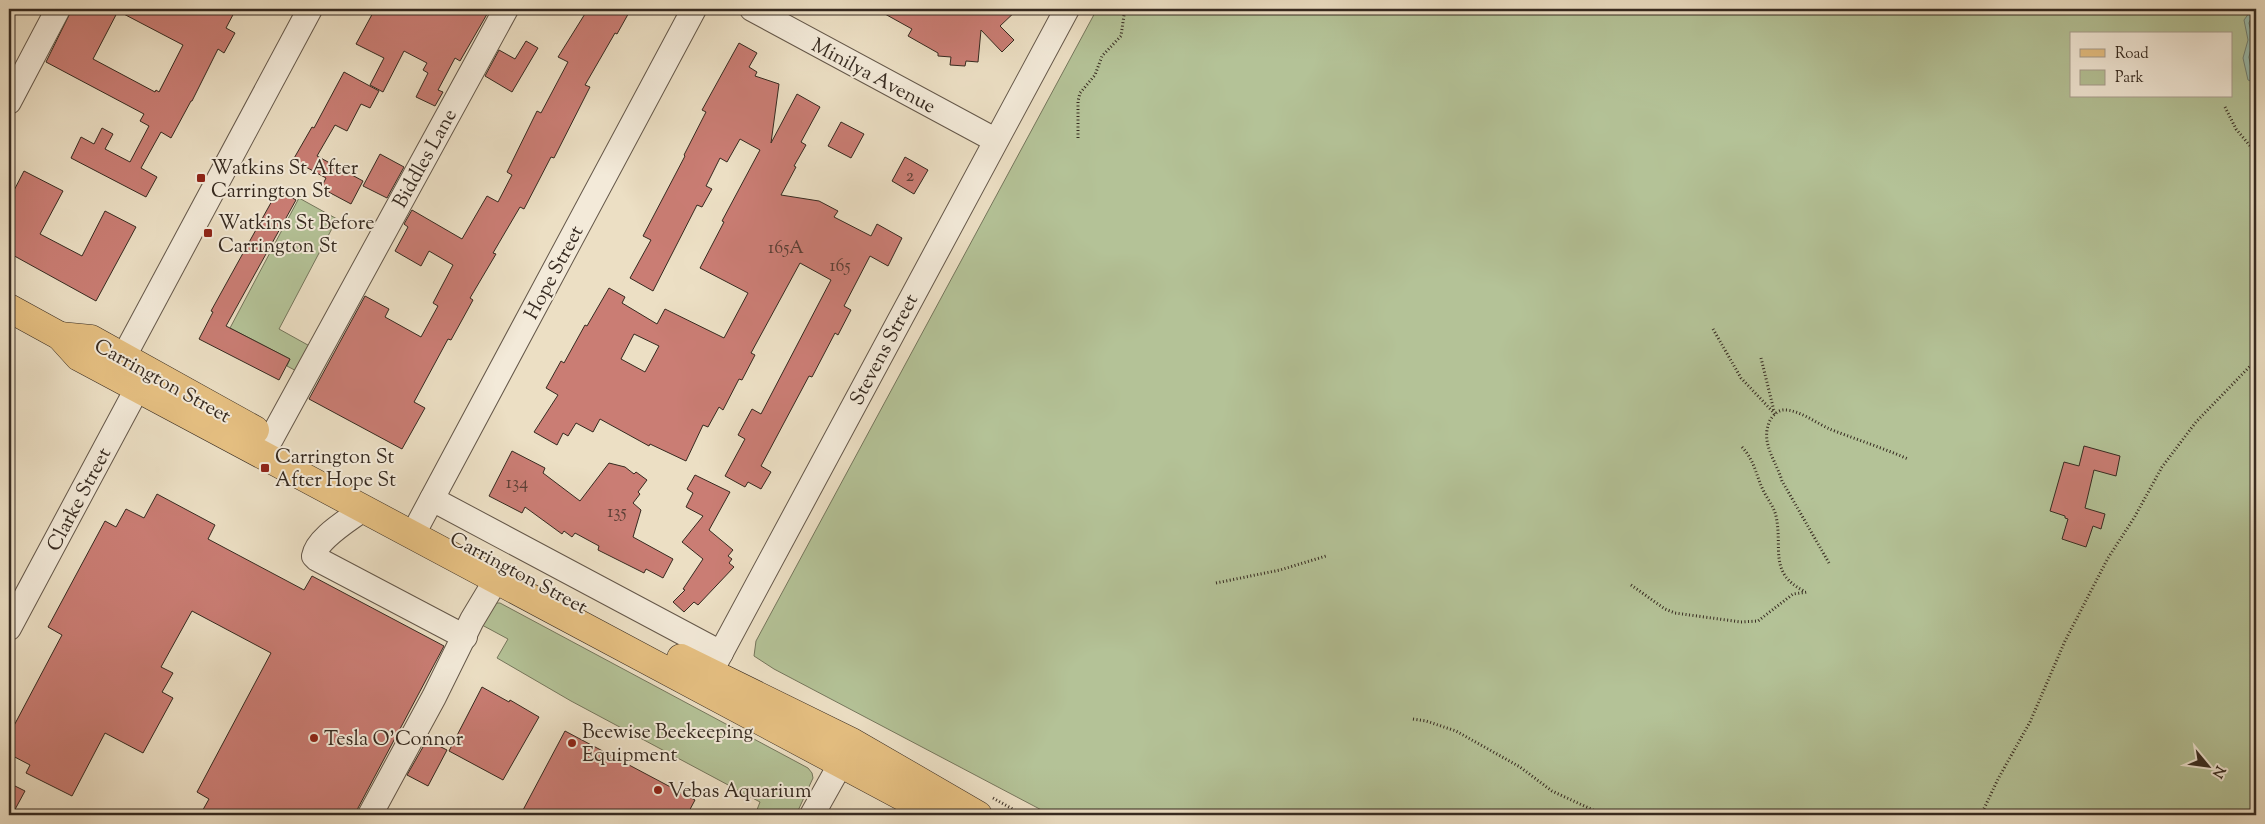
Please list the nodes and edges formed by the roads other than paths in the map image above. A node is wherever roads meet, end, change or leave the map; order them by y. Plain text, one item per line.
1 (58, 9) edge
2 (310, 9) edge
3 (506, 9) edge
4 (694, 9) edge
5 (752, 9) edge
6 (1067, 9) edge
7 (9, 102) edge
8 (995, 140) junction
9 (9, 308) edge
10 (131, 372) junction
11 (271, 439) junction
12 (363, 509) junction
13 (422, 518) junction
14 (496, 580) junction
15 (9, 628) edge
16 (465, 637) junction
17 (710, 672) junction
18 (846, 753) junction
19 (370, 815) edge
20 (812, 815) edge
21 (937, 815) edge
22 (978, 815) edge

1 - 7 street
2 - 10 street, Clarke Street
3 - 11 street, Biddles Lane
4 - 13 street, Hope Street
5 - 8 street, Minilya Avenue
6 - 8 street, Stevens Street
8 - 17 street, Stevens Street
9 - 10 main road, Carrington Street
10 - 11 main road, Carrington Street
10 - 12 main road, Carrington Street
10 - 15 street, Clarke Street
11 - 13 main road, Carrington Street
12 - 13 main road, Carrington Street
12 - 16 street
13 - 14 main road, Carrington Street
13 - 17 main road, Carrington Street
14 - 16 street
14 - 17 main road, Carrington Street
16 - 19 street
17 - 18 main road, Carrington Street
18 - 20 street
18 - 21 main road, Carrington Street
18 - 22 main road, Carrington Street

